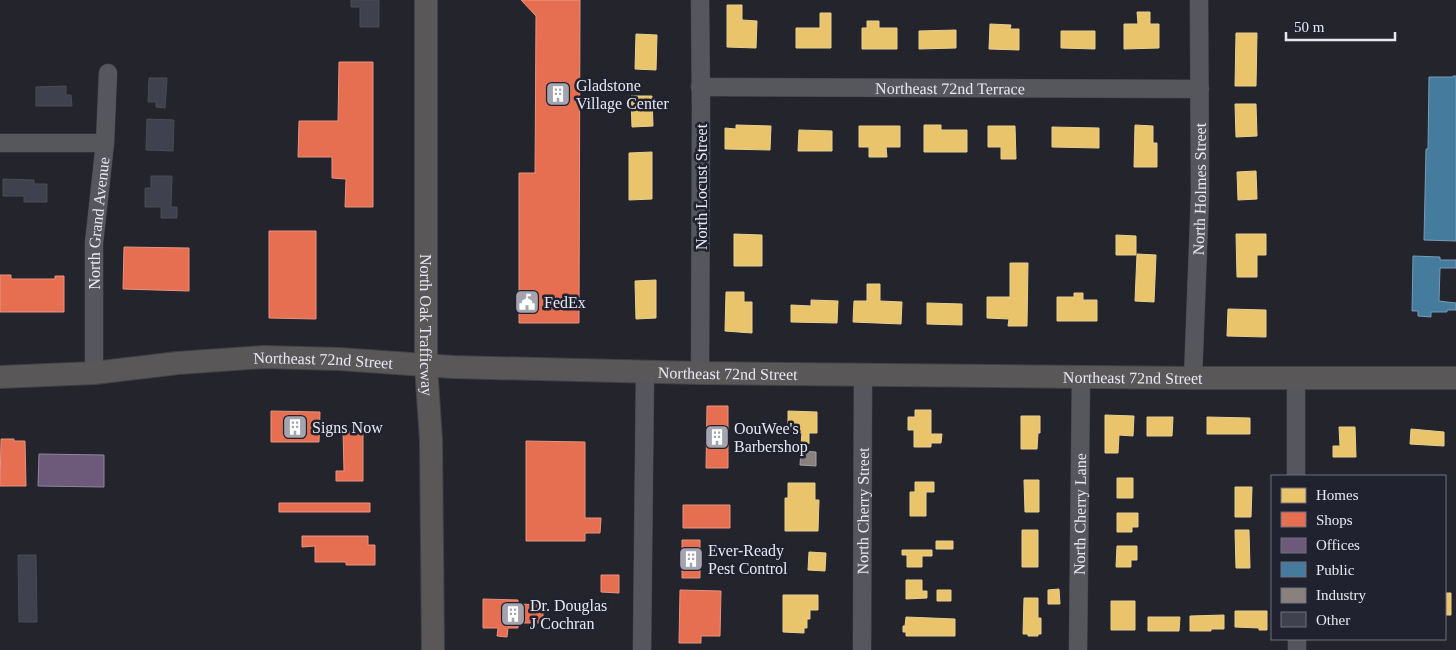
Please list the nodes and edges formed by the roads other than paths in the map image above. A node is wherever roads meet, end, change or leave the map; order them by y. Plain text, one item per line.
1 (426, 0) edge
2 (700, 0) edge
3 (1200, 0) edge
4 (108, 73) dead end
5 (700, 87) junction
6 (1200, 89) junction
7 (0, 143) edge
8 (105, 143) junction
9 (426, 366) junction
10 (645, 372) junction
11 (94, 373) junction
12 (700, 373) junction
13 (863, 374) junction
14 (1081, 376) junction
15 (0, 377) edge
16 (1192, 378) junction
17 (1296, 378) junction
18 (1456, 378) edge
19 (1296, 475) edge
20 (433, 650) edge
21 (642, 650) edge
22 (862, 650) edge
23 (1078, 650) edge

1 - 9 main road, North Oak Trafficway
2 - 5 street, North Locust Street
3 - 6 street, North Holmes Street
4 - 8 street, North Grand Avenue
5 - 6 street, Northeast 72nd Terrace
5 - 12 street, North Locust Street
6 - 16 street, North Holmes Street
7 - 8 street
8 - 11 street, North Grand Avenue
9 - 10 main road, Northeast 72nd Street
9 - 11 main road, Northeast 72nd Street
9 - 20 main road, North Oak Trafficway
10 - 12 main road, Northeast 72nd Street
10 - 21 street
11 - 15 main road, Northeast 72nd Street
12 - 13 main road, Northeast 72nd Street
13 - 14 main road, Northeast 72nd Street
13 - 22 street, North Cherry Street
14 - 16 main road, Northeast 72nd Street
14 - 23 street, North Cherry Lane
16 - 17 main road, Northeast 72nd Street
17 - 18 main road, Northeast 72nd Street
17 - 19 street

